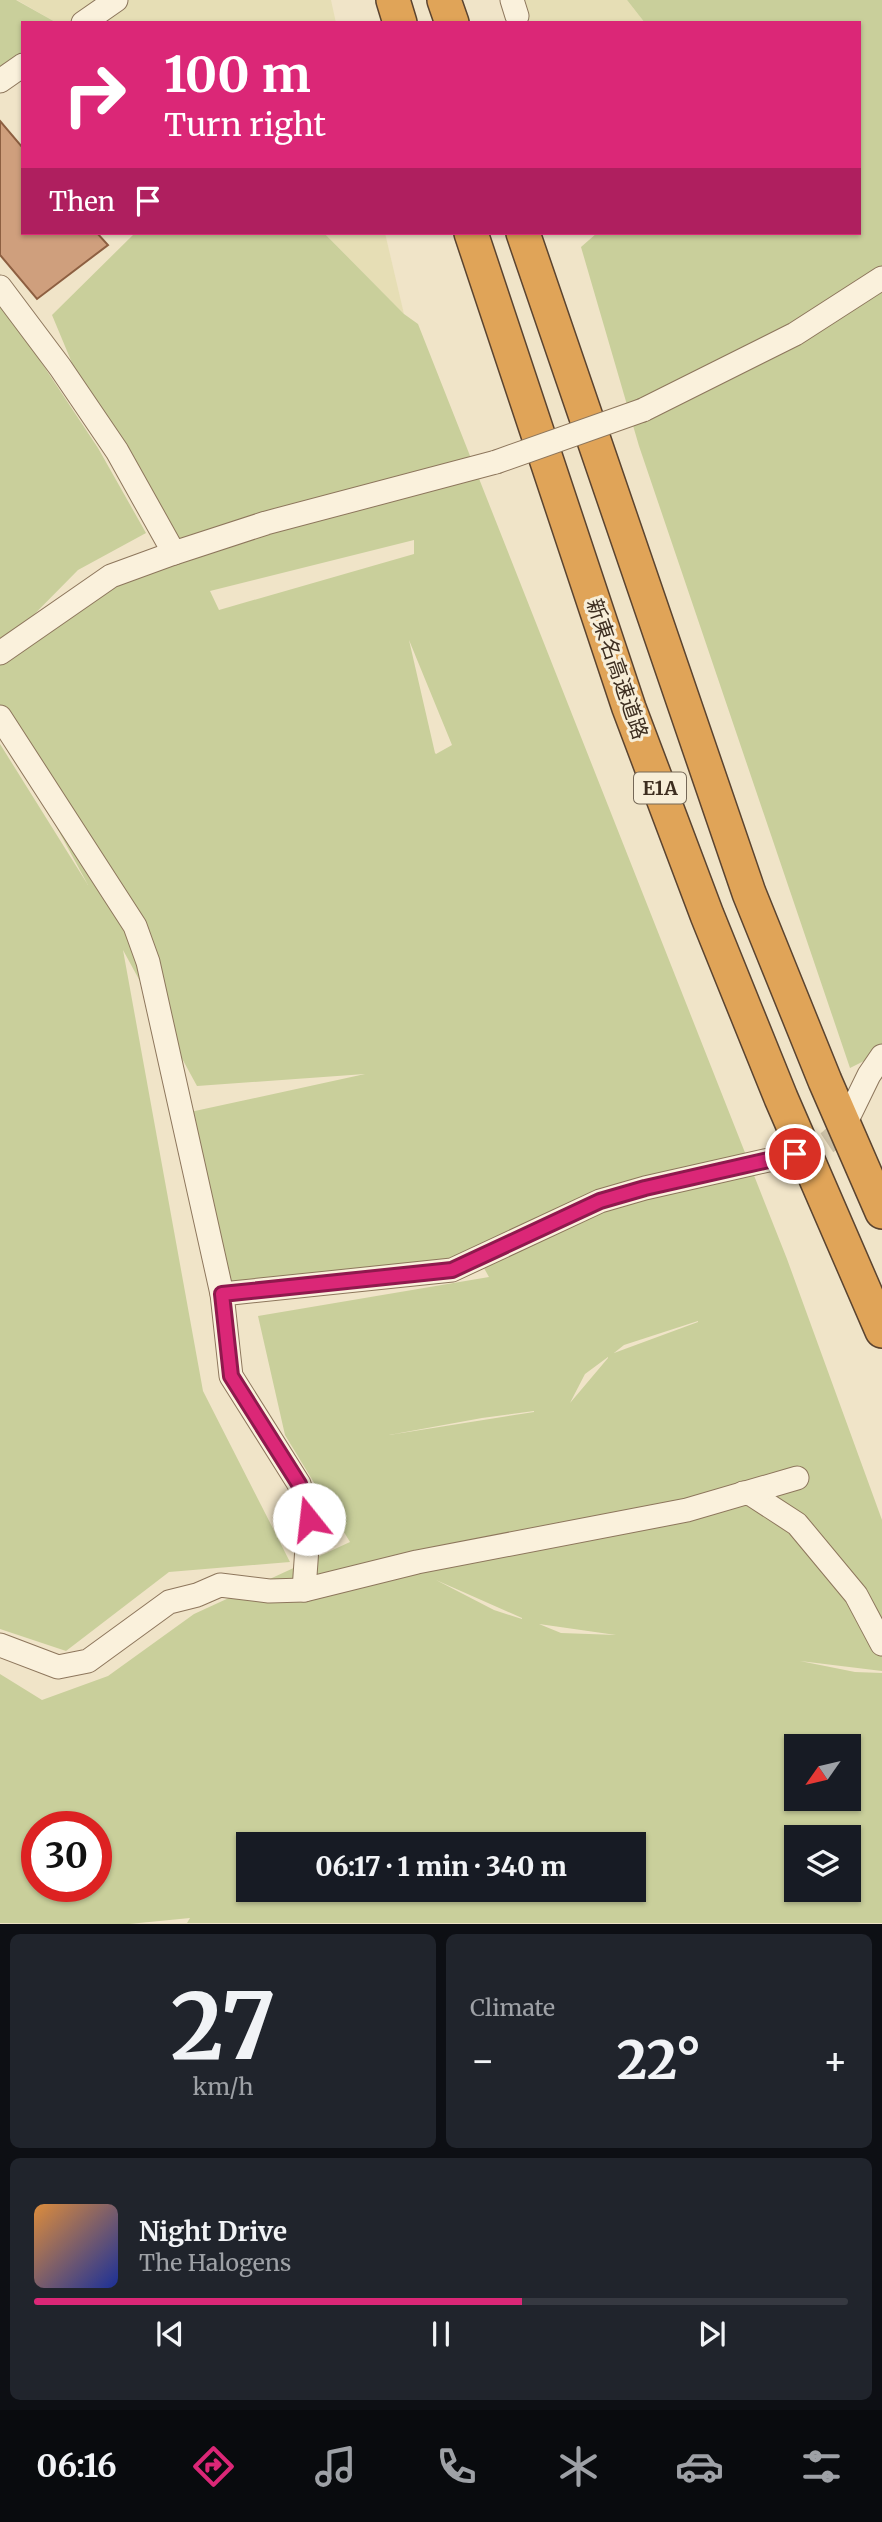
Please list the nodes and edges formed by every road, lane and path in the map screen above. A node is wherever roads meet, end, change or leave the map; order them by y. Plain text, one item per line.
1 (116, 0) edge
2 (393, 0) edge
3 (444, 0) edge
4 (86, 21) edge
5 (399, 21) edge
6 (451, 21) edge
7 (21, 66) edge
8 (0, 81) edge
9 (472, 235) edge
10 (524, 235) edge
11 (882, 278) edge
12 (0, 287) edge
13 (174, 553) junction
14 (0, 653) edge
15 (0, 717) edge
16 (882, 1056) edge
17 (849, 1116) tunnel mouth
18 (795, 1154) tunnel mouth
19 (882, 1212) edge
20 (222, 1294) junction
21 (882, 1331) edge
22 (797, 1478) dead end
23 (743, 1493) junction
24 (304, 1590) junction
25 (0, 1644) edge
26 (882, 1644) edge

1 - 4 street
2 - 5 highway
3 - 6 highway
7 - 8 street
9 - 21 highway, 新東名高速道路 / E1A
10 - 19 highway, E1A
11 - 13 street, bridge
12 - 13 street
13 - 14 street
15 - 20 street
16 - 17 street
18 - 20 street
20 - 24 street
22 - 23 street
23 - 24 street
23 - 26 street
24 - 25 street

